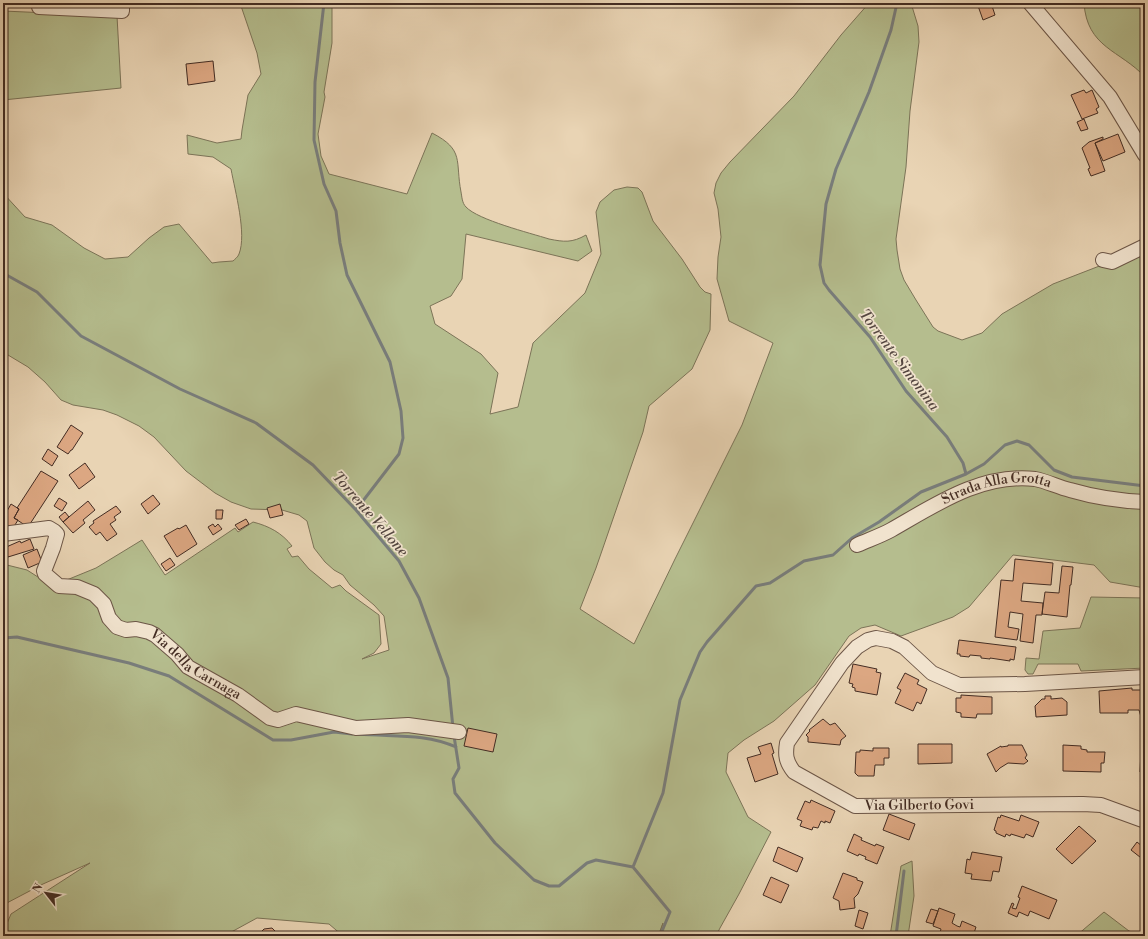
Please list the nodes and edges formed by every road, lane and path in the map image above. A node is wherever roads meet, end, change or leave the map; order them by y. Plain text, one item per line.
1 (122, 3) edge
2 (1030, 3) edge
3 (39, 7) dead end
4 (1145, 155) edge
5 (1145, 246) edge
6 (1103, 260) dead end
7 (1145, 502) edge
8 (3, 534) edge
9 (857, 545) dead end
10 (1145, 677) edge
11 (459, 732) dead end
12 (1145, 821) edge

1 - 3 street
2 - 4 street
5 - 6 street
7 - 9 street, Strada Alla Grotta
8 - 11 street, Via della Carnaga
10 - 12 street, Via Gilberto Govi

